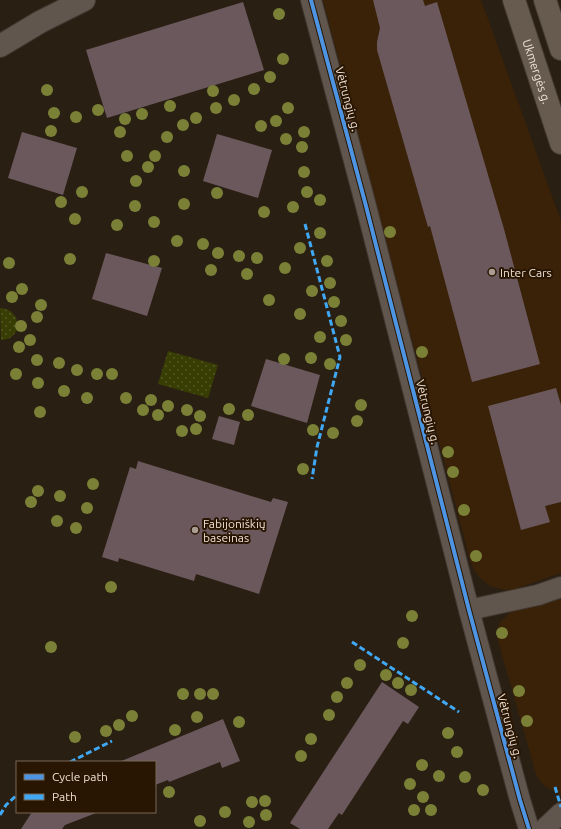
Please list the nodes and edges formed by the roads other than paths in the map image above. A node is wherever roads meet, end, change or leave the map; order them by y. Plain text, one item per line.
1 (84, 0) edge
2 (311, 0) edge
3 (514, 0) edge
4 (545, 0) edge
5 (0, 46) edge
6 (561, 49) edge
7 (561, 143) edge
8 (561, 587) edge
9 (469, 610) junction
10 (561, 813) edge
11 (529, 829) edge
12 (544, 829) edge

1 - 5 main road
2 - 9 street, Vėtrungių g.
3 - 7 highway, Ukmergės g.
4 - 6 highway
8 - 9 street
9 - 11 street, Vėtrungių g.
10 - 12 street

